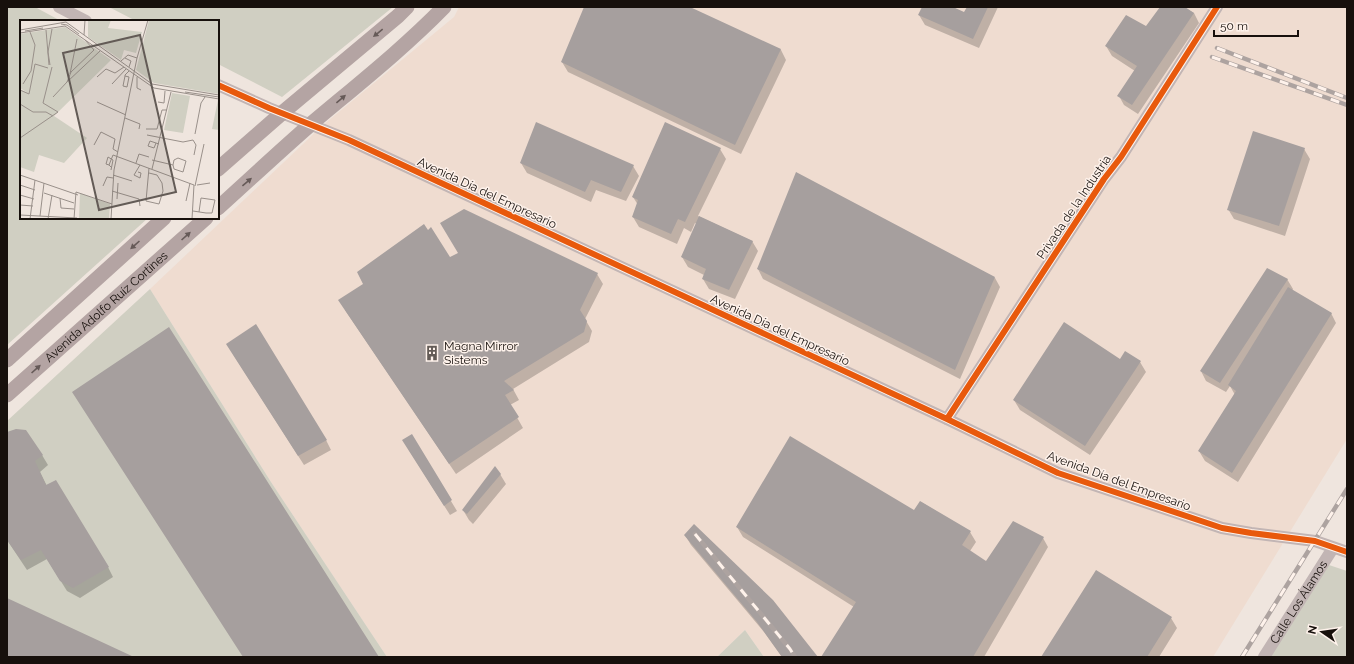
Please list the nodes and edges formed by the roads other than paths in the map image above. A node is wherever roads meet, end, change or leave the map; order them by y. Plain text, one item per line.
1 (59, 7) edge
2 (407, 7) edge
3 (444, 7) edge
4 (1217, 7) edge
5 (84, 20) edge
6 (219, 85) edge
7 (282, 113) junction
8 (311, 124) junction
9 (219, 168) edge
10 (219, 207) edge
11 (163, 219) edge
12 (205, 219) edge
13 (7, 360) edge
14 (7, 395) edge
15 (947, 419) junction
16 (1333, 548) junction
17 (1347, 552) edge
18 (1264, 657) edge

1 - 5 street
2 -> 7 main road
8 -> 3 main road
4 - 15 street, Privada de la Industria
6 - 7 street, Avenida Día del Empresario
7 - 8 street, Avenida Día del Empresario
7 - 9 main road
10 -> 8 main road
8 - 15 street, Avenida Día del Empresario
11 -> 13 main road
14 -> 12 main road, Avenida Adolfo Ruíz Cortines
15 - 16 street, Avenida Día del Empresario
16 - 17 street, Avenida Día del Empresario
16 - 18 street, Calle Los Álamos

